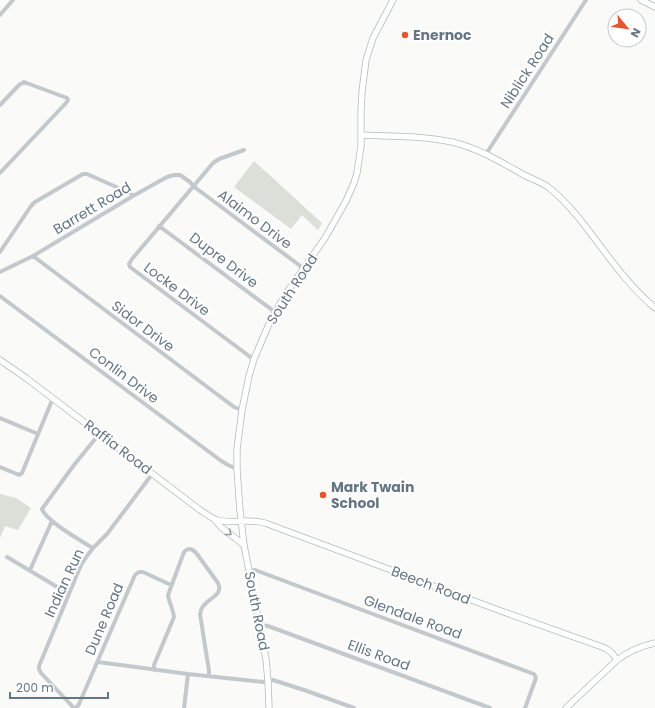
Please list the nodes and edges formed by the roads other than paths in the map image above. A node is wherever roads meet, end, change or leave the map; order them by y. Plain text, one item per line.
1 (12, 0) edge
2 (393, 0) edge
3 (586, 0) edge
4 (641, 0) edge
5 (655, 7) edge
6 (0, 15) edge
7 (0, 105) edge
8 (361, 135) junction
9 (244, 150) dead end
10 (486, 154) junction
11 (0, 173) edge
12 (193, 186) junction
13 (133, 196) junction
14 (160, 226) junction
15 (0, 252) edge
16 (32, 256) junction
17 (303, 268) junction
18 (0, 272) edge
19 (0, 296) edge
20 (655, 308) edge
21 (275, 312) junction
22 (254, 359) junction
23 (0, 360) edge
24 (53, 398) junction
25 (242, 410) junction
26 (0, 418) edge
27 (100, 433) junction
28 (38, 434) junction
29 (0, 467) edge
30 (237, 469) junction
31 (153, 473) junction
32 (216, 520) junction
33 (241, 520) junction
34 (52, 521) junction
35 (244, 544) junction
36 (92, 548) junction
37 (7, 557) dead end
38 (30, 570) junction
39 (250, 571) junction
40 (171, 585) junction
41 (69, 594) junction
42 (259, 625) junction
43 (655, 643) edge
44 (617, 660) junction
45 (98, 662) junction
46 (154, 670) junction
47 (188, 674) junction
48 (209, 676) junction
49 (268, 682) junction
50 (75, 708) edge
51 (184, 708) edge
52 (269, 708) edge
53 (354, 708) edge
54 (490, 708) edge
55 (525, 708) edge
56 (566, 708) edge

1 - 6 street
2 - 8 main road, South Road
3 - 10 street, Niblick Road
4 - 5 main road
7 - 11 street
8 - 10 main road
8 - 17 main road, South Road
9 - 12 street, Locke Drive
10 - 20 main road
12 - 13 street, Barrett Road
12 - 14 street, Locke Drive
12 - 17 street, Alaimo Drive
13 - 15 street
13 - 16 street, Barrett Road
14 - 21 street, Dupre Drive
14 - 22 street, Locke Drive
16 - 18 street, Barrett Road
16 - 25 street, Sidor Drive
17 - 21 main road, South Road
19 - 30 street, Conlin Drive
21 - 22 main road, South Road
22 - 25 main road, South Road
23 - 24 main road, Raffia Road
24 - 27 main road, Raffia Road
24 - 28 street
25 - 30 main road, South Road
26 - 28 street
27 - 31 main road, Raffia Road
27 - 34 street
28 - 29 street
30 - 33 main road, South Road
31 - 32 main road, Raffia Road
31 - 36 street, Indian Run
32 - 33 main road
32 -> 35 main road, Raffia Road
33 - 35 main road, South Road
33 - 44 main road, Beech Road
34 - 36 street
34 - 38 street
35 - 39 main road, South Road
36 - 41 street, Indian Run
37 - 38 street
38 - 41 street
39 - 42 main road, South Road
39 - 55 street, Glendale Road
40 - 45 street, Dune Road
40 - 46 street
40 - 48 street
41 - 50 street, Indian Run
42 - 49 main road, South Road
42 - 54 street, Ellis Road
43 - 44 main road
44 - 56 main road
45 - 46 street
45 - 50 street, Dune Road
46 - 47 street
47 - 48 street
47 - 51 street
48 - 49 street
49 - 52 main road, South Road
49 - 53 street

